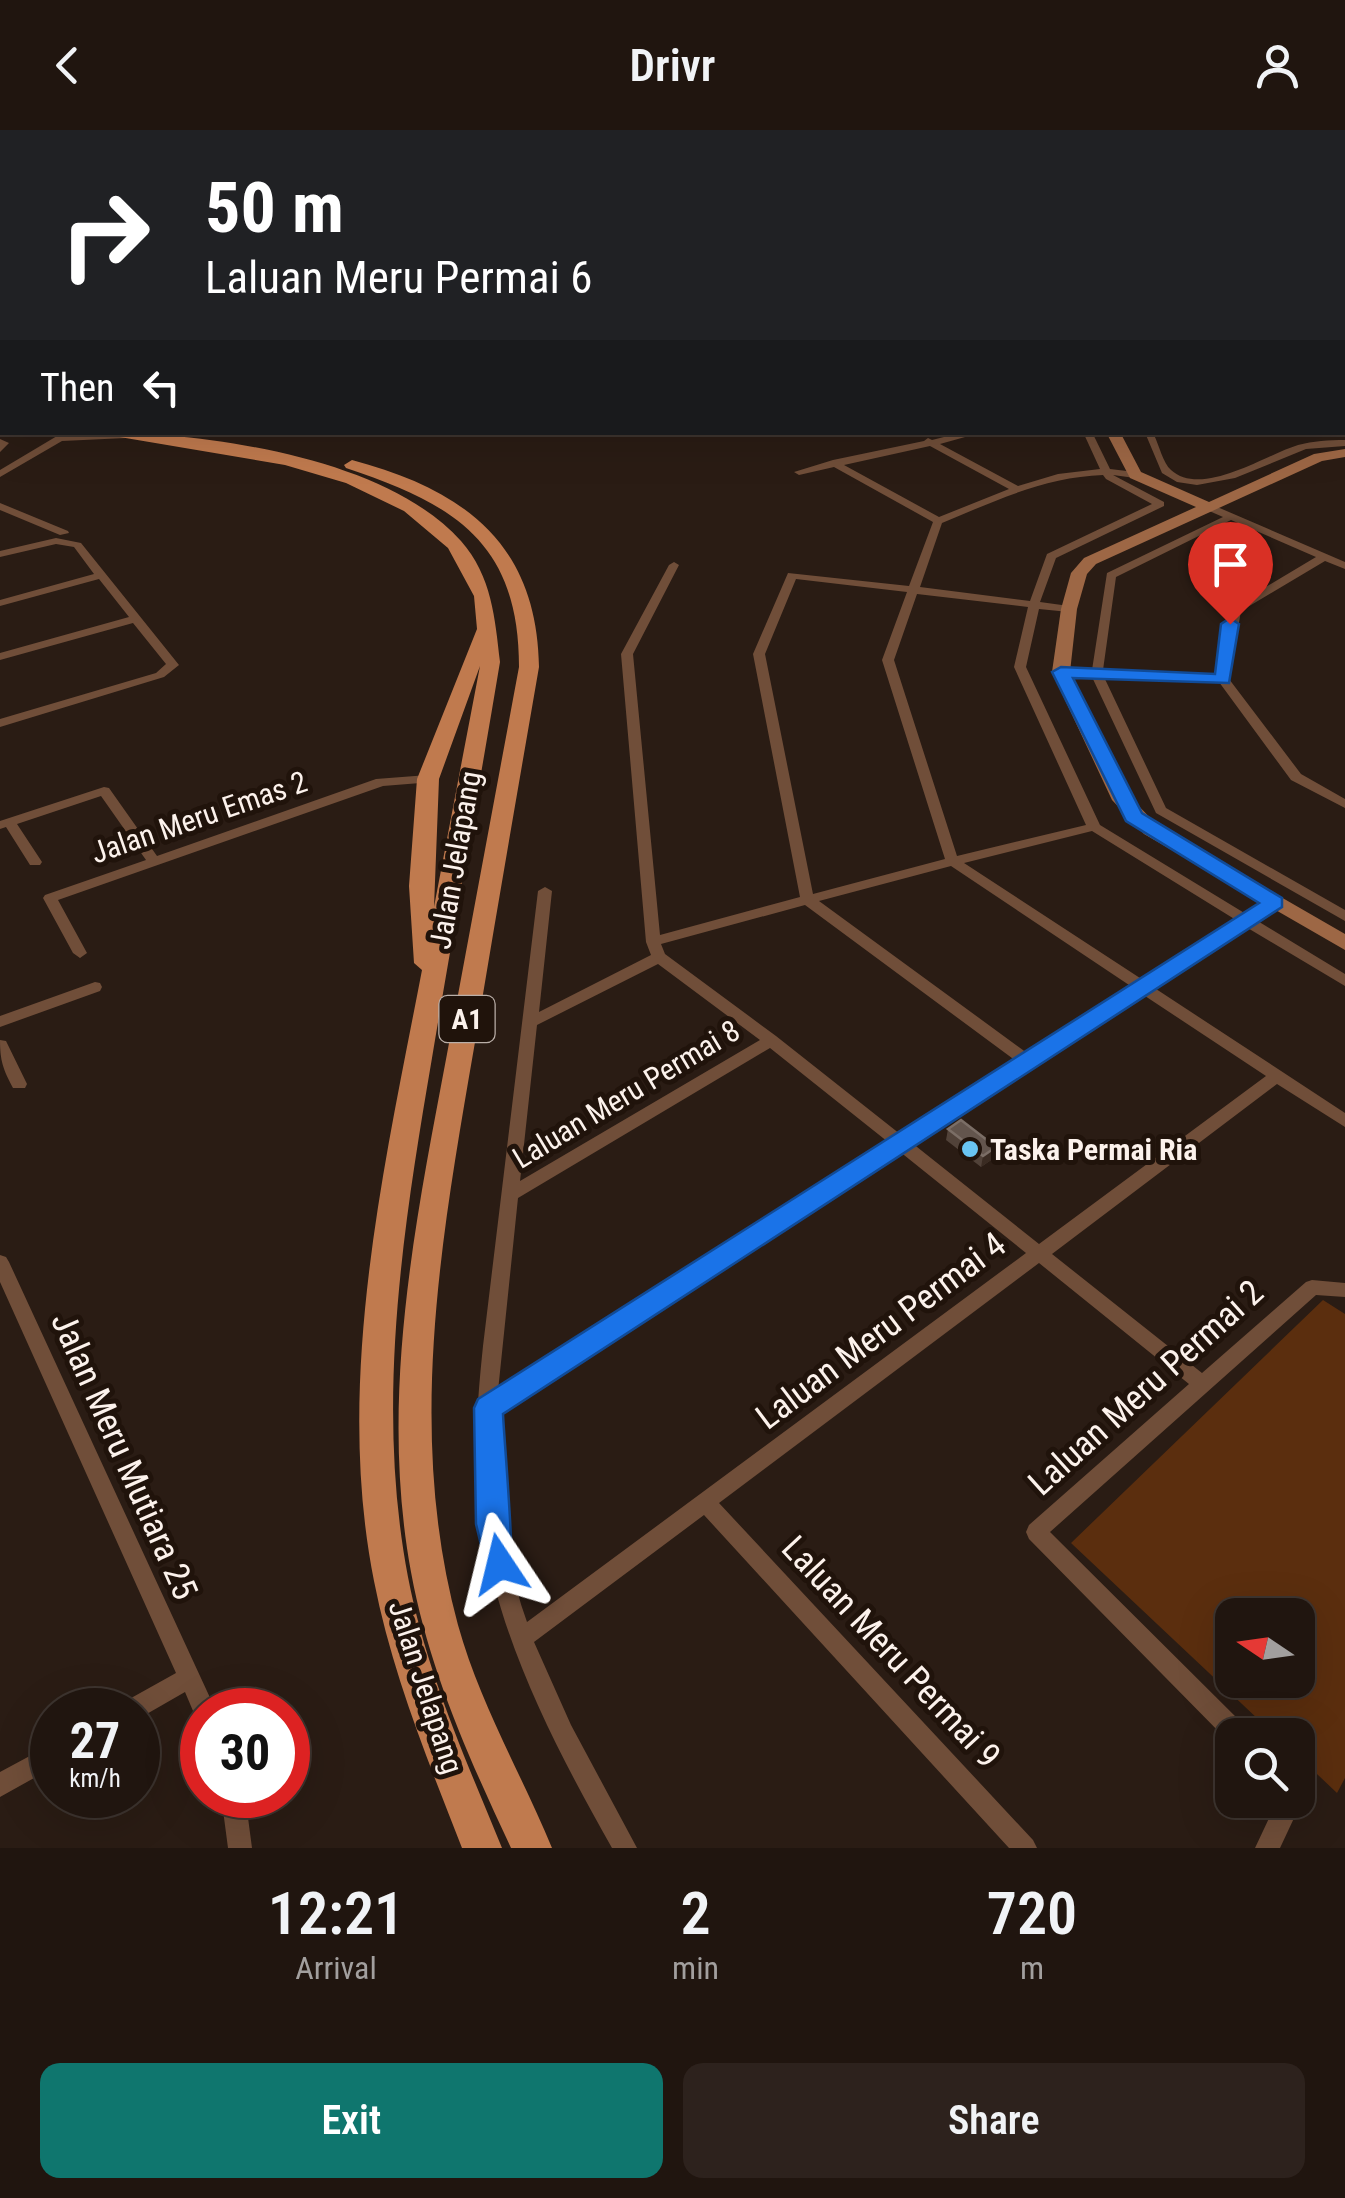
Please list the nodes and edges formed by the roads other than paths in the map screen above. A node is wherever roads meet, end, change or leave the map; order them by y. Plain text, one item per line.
1 (43, 435) edge
2 (116, 435) edge
3 (175, 435) edge
4 (962, 435) edge
5 (1088, 435) edge
6 (1115, 435) edge
7 (1155, 435) edge
8 (122, 436) junction
9 (928, 441) junction
10 (1345, 443) edge
11 (46, 444) junction
12 (1345, 454) edge
13 (832, 463) junction
14 (1103, 470) junction
15 (798, 472) dead end
16 (0, 474) edge
17 (1134, 475) junction
18 (1018, 490) junction
19 (0, 506) edge
20 (1211, 508) junction
21 (1230, 517) junction
22 (938, 521) junction
23 (64, 533) dead end
24 (0, 554) edge
25 (1324, 557) junction
26 (674, 565) dead end
27 (1345, 566) edge
28 (102, 575) junction
29 (912, 590) junction
30 (0, 603) edge
31 (488, 604) junction
32 (1034, 605) junction
33 (1069, 609) junction
34 (136, 618) junction
35 (0, 657) edge
36 (1061, 672) junction
37 (1098, 674) junction
38 (1223, 679) junction
39 (0, 723) edge
40 (428, 779) junction
41 (1345, 804) edge
42 (5, 823) edge
43 (1094, 828) junction
44 (952, 861) junction
45 (35, 862) dead end
46 (155, 862) junction
47 (546, 890) dead end
48 (807, 899) junction
49 (1274, 902) junction
50 (1345, 916) edge
51 (1245, 922) junction
52 (1345, 943) edge
53 (656, 950) junction
54 (80, 953) dead end
55 (1345, 981) edge
56 (94, 988) dead end
57 (1140, 989) junction
58 (429, 998) junction
59 (0, 1022) edge
60 (530, 1022) junction
61 (771, 1040) junction
62 (0, 1044) edge
63 (1028, 1062) junction
64 (1277, 1076) junction
65 (18, 1084) dead end
66 (1345, 1121) edge
67 (902, 1143) junction
68 (510, 1195) junction
69 (1041, 1252) junction
70 (0, 1262) edge
71 (1345, 1290) edge
72 (1201, 1382) junction
73 (488, 1408) junction
74 (706, 1503) junction
75 (524, 1637) junction
76 (188, 1678) junction
77 (193, 1688) edge
78 (160, 1694) edge
79 (1221, 1718) edge
80 (30, 1768) edge
81 (0, 1785) edge
82 (236, 1818) edge
83 (1282, 1818) edge
84 (240, 1848) edge
85 (482, 1848) edge
86 (532, 1848) edge
87 (625, 1848) edge
88 (1025, 1848) edge
89 (1267, 1848) edge

1 - 11 street
2 - 8 main road, Jalan Jelapang / A1
3 - 86 main road, Jalan Jelapang / A1
4 - 9 street
5 - 14 street
6 - 17 street
7 - 10 street
8 - 11 street
8 - 31 main road, Jalan Jelapang / A1
9 - 13 street
9 - 18 street
11 - 16 street
12 - 20 street
13 - 15 street
13 - 22 street
14 - 17 street
14 - 18 street
14 - 32 street
17 - 20 street
18 - 22 street
19 - 23 street
20 - 21 street
20 - 33 street
21 - 25 street
21 - 37 street
22 - 29 street
24 - 28 street
25 - 27 street
25 - 38 street
26 - 53 street
28 - 30 street
28 - 34 street
29 - 32 street
29 - 44 street
29 - 48 street
31 - 40 main road
31 - 58 main road, Jalan Jelapang / A1
32 - 33 street
32 - 43 street
33 - 36 street
34 - 35 street
34 - 39 street
36 - 37 street
36 - 49 street
37 - 38 street
37 - 50 street
38 - 41 street
40 - 46 street, Jalan Meru Emas 2
40 - 58 main road
42 - 45 street
42 - 46 street
43 - 44 street
43 - 51 street
44 - 48 street
44 - 57 street
46 - 54 street, Jalan Meru Emas 2
47 - 60 street
48 - 53 street
48 - 63 street
49 - 51 street
49 - 52 street
51 - 55 street
51 - 57 street
53 - 60 street
53 - 61 street
56 - 59 street
57 - 63 street
57 - 64 street
58 - 85 main road, Jalan Jelapang / A1
60 - 68 street
61 - 67 street
61 - 68 street, Laluan Meru Permai 8
62 - 65 street
63 - 67 street
64 - 66 street
64 - 69 street, Laluan Meru Permai 4
67 - 69 street
67 - 73 street
68 - 73 street
69 - 72 street
69 - 74 street, Laluan Meru Permai 4
70 - 76 street, Jalan Meru Mutiara 25
71 - 72 street, Laluan Meru Permai 2
72 - 79 street, Laluan Meru Permai 2
73 - 75 street
74 - 75 street, Laluan Meru Permai 4
74 - 88 street, Laluan Meru Permai 9
75 - 87 street
76 - 77 street, Jalan Meru Mutiara 25
76 - 78 street
80 - 81 street
82 - 84 street
83 - 89 street

